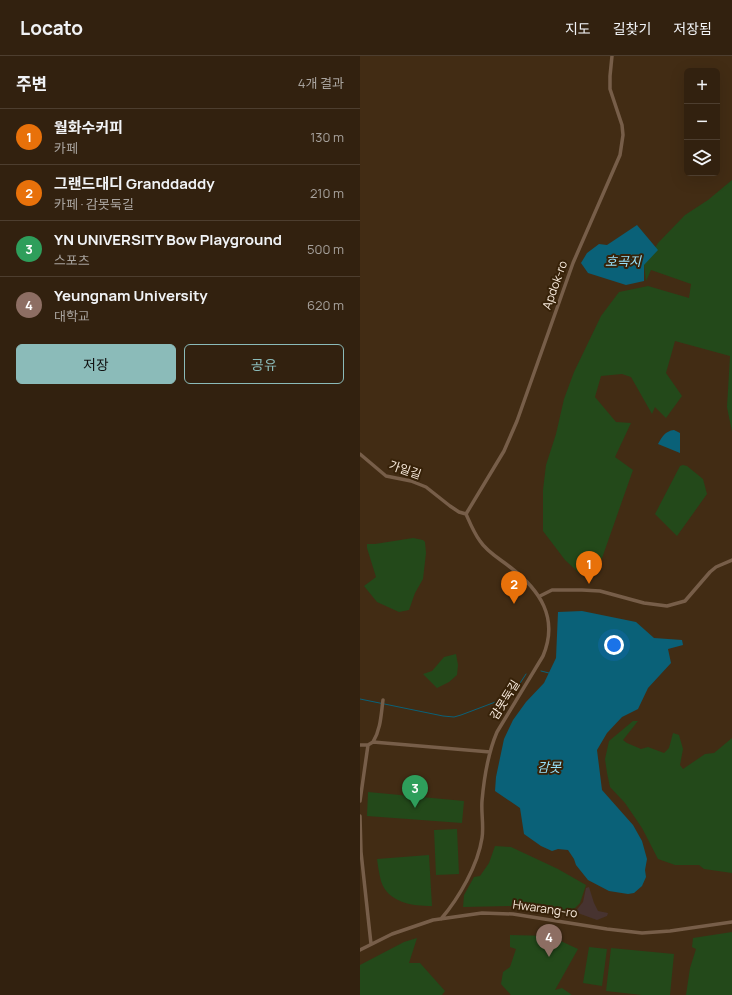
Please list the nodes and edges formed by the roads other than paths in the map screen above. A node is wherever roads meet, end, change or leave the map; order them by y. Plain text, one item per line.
1 (612, 56) edge
2 (360, 454) edge
3 (466, 514) junction
4 (732, 560) edge
5 (540, 596) junction
6 (383, 700) dead end
7 (373, 742) junction
8 (360, 745) edge
9 (368, 745) junction
10 (490, 752) junction
11 (360, 801) edge
12 (360, 816) edge
13 (360, 852) edge
14 (441, 919) junction
15 (732, 922) edge
16 (371, 944) junction
17 (360, 950) edge

1 - 3 street, Apdok-ro
2 - 3 street, 가일길
3 - 5 street, 감못둑길
4 - 5 street
5 - 10 street, 감못둑길
6 - 7 street
7 - 9 street
7 - 10 street
8 - 9 street
9 - 11 street
10 - 14 street, 감못둑길
12 - 13 street
13 - 16 street
14 - 15 street, Hwarang-ro
14 - 16 street, Hwarang-ro
16 - 17 street, Hwarang-ro

